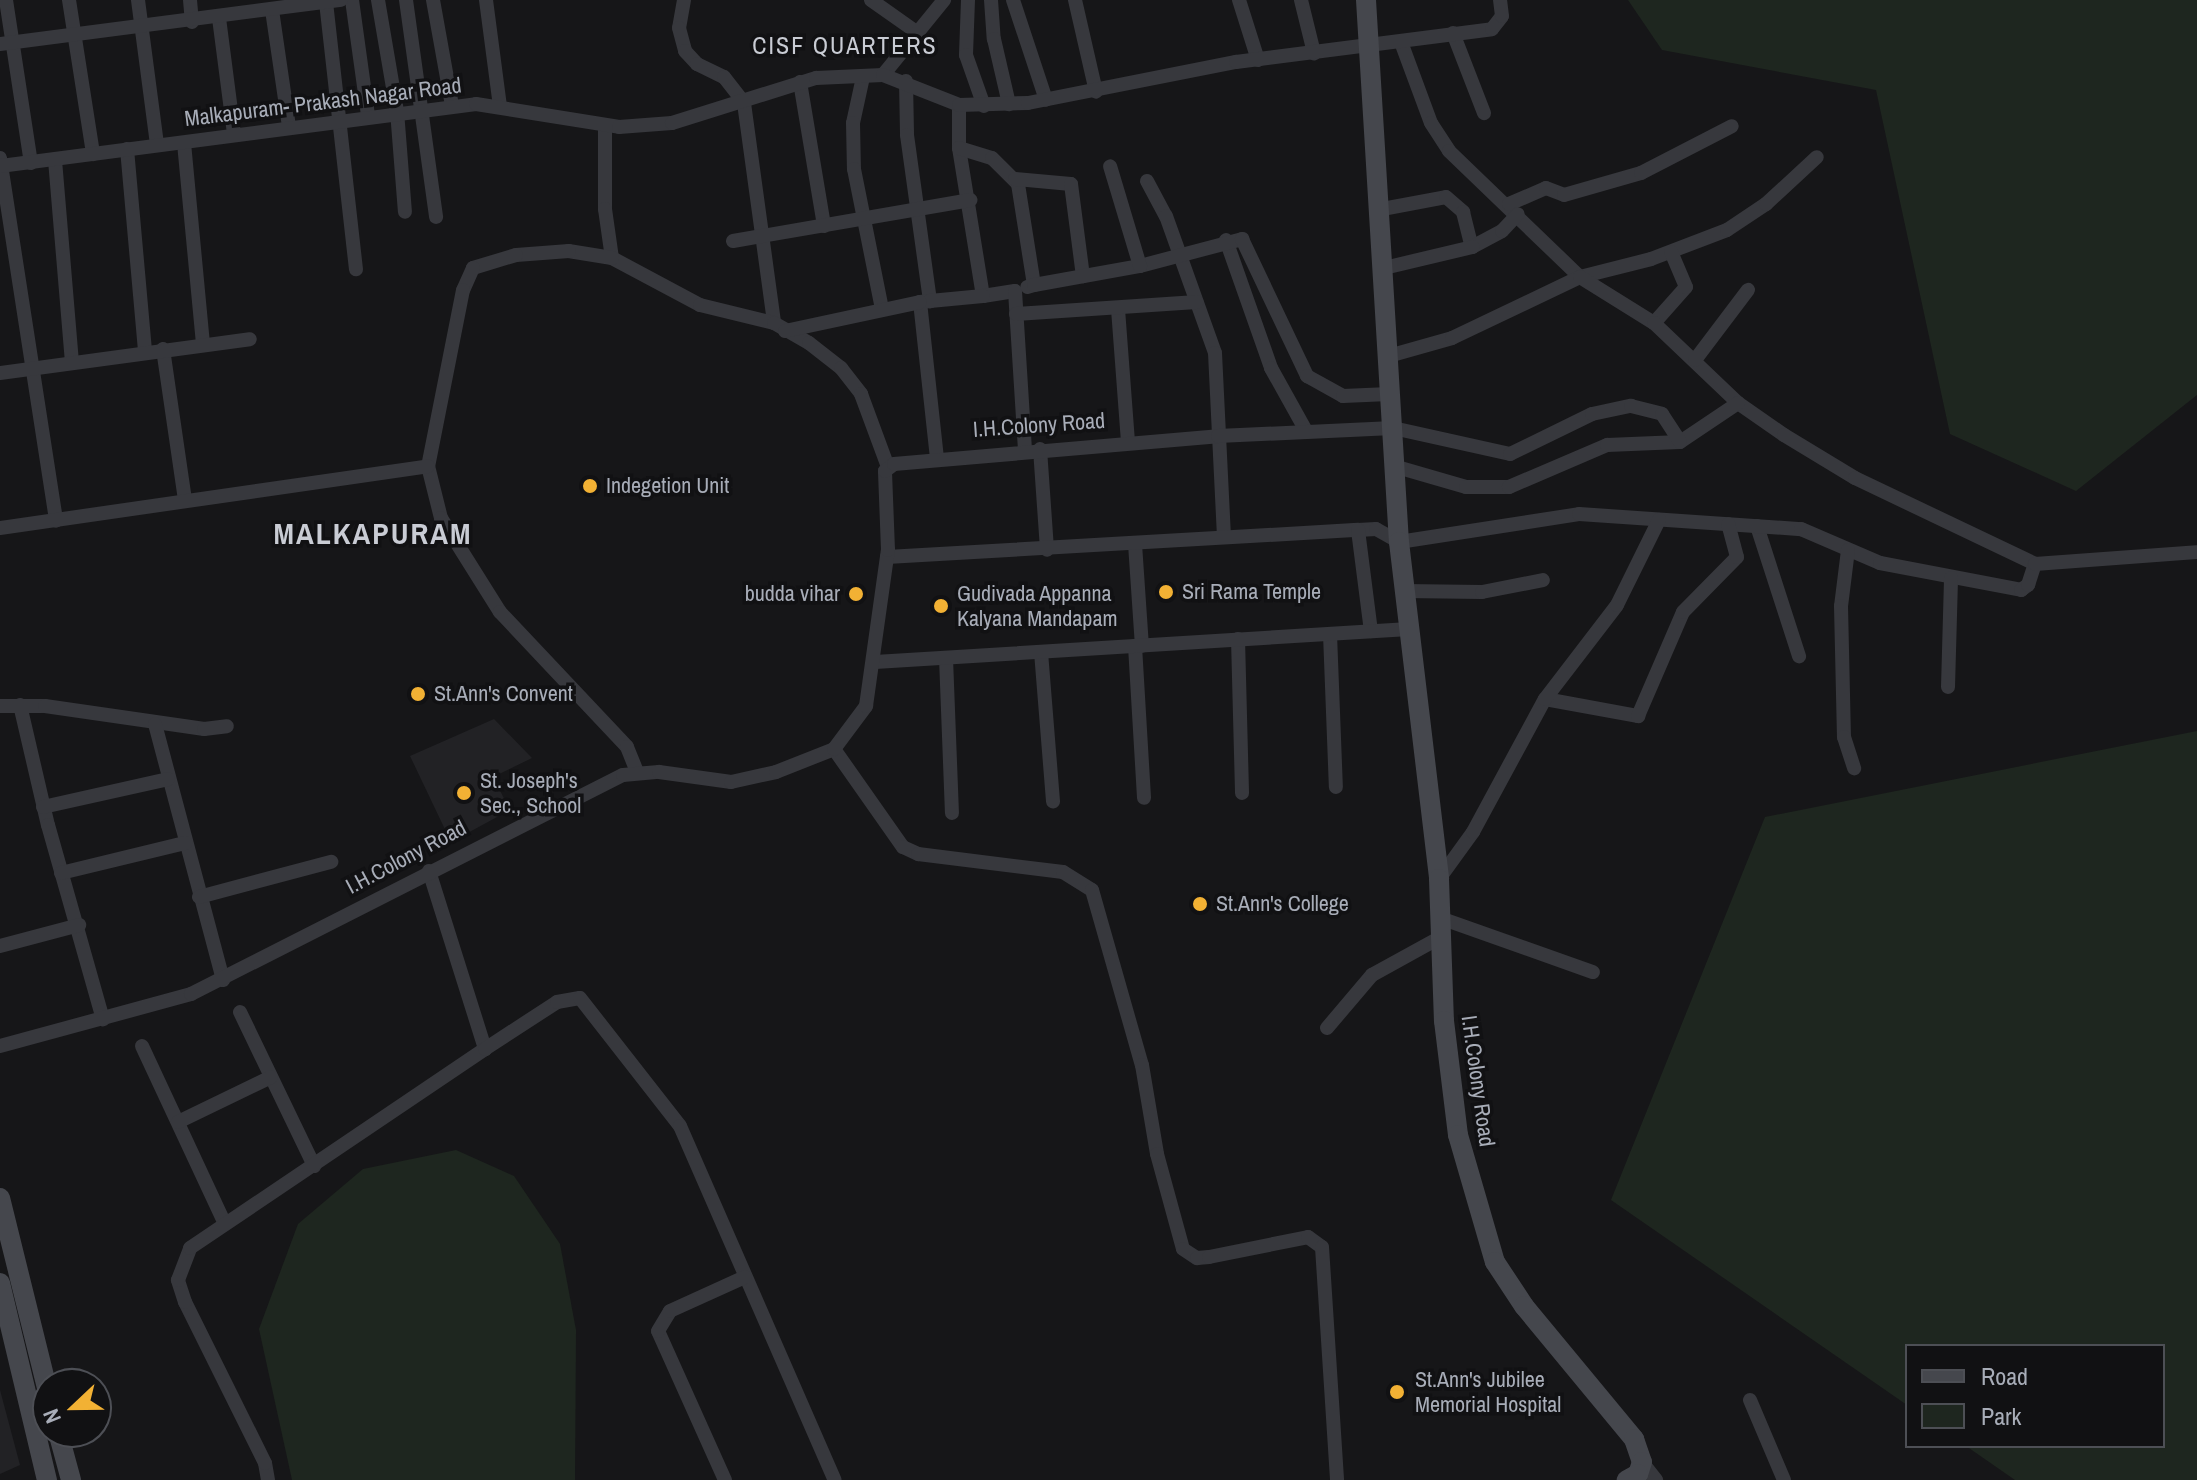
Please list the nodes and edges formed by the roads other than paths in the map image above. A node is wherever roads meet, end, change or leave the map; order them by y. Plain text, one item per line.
1 (6, 0) edge
2 (69, 0) edge
3 (138, 0) edge
4 (190, 0) edge
5 (352, 0) edge
6 (378, 0) edge
7 (406, 0) edge
8 (433, 0) edge
9 (486, 0) edge
10 (684, 0) edge
11 (871, 0) edge
12 (944, 0) edge
13 (968, 0) edge
14 (991, 0) edge
15 (1013, 0) edge
16 (1075, 0) edge
17 (1239, 0) edge
18 (1301, 0) edge
19 (1366, 0) edge
20 (1500, 0) edge
21 (334, 1) edge
22 (300, 3) edge
23 (272, 10) junction
24 (219, 18) junction
25 (192, 22) junction
26 (142, 28) junction
27 (915, 31) junction
28 (1453, 33) junction
29 (73, 35) junction
30 (1401, 42) junction
31 (6, 44) edge
32 (1369, 44) junction
33 (1314, 53) junction
34 (1258, 60) junction
35 (883, 75) junction
36 (863, 77) junction
37 (906, 81) junction
38 (800, 82) junction
39 (1096, 92) junction
40 (1046, 100) junction
41 (744, 103) junction
42 (1009, 104) junction
43 (959, 105) junction
44 (452, 106) junction
45 (500, 106) junction
46 (984, 106) junction
47 (421, 109) junction
48 (397, 111) junction
49 (1484, 113) dead end
50 (368, 116) junction
51 (340, 120) junction
52 (605, 125) junction
53 (289, 126) junction
54 (1732, 126) dead end
55 (234, 133) junction
56 (184, 143) junction
57 (157, 145) junction
58 (959, 148) junction
59 (127, 149) junction
60 (93, 154) junction
61 (1817, 157) dead end
62 (55, 160) junction
63 (0, 163) edge
64 (31, 163) junction
65 (1110, 166) dead end
66 (1015, 179) junction
67 (1147, 181) dead end
68 (970, 200) junction
69 (1513, 209) junction
70 (921, 210) junction
71 (1377, 210) junction
72 (405, 212) dead end
73 (436, 217) dead end
74 (867, 219) junction
75 (824, 226) junction
76 (765, 235) junction
77 (1226, 240) junction
78 (733, 241) dead end
79 (1472, 247) junction
80 (1671, 252) junction
81 (1179, 257) junction
82 (612, 258) junction
83 (1140, 266) junction
84 (356, 269) dead end
85 (1380, 269) junction
86 (1083, 276) junction
87 (1580, 277) junction
88 (1034, 285) junction
89 (1748, 290) dead end
90 (1015, 291) junction
91 (983, 296) junction
92 (925, 302) junction
93 (1197, 302) junction
94 (882, 309) junction
95 (1118, 309) junction
96 (1016, 314) junction
97 (1654, 323) junction
98 (780, 327) junction
99 (250, 339) dead end
100 (203, 344) junction
101 (163, 349) junction
102 (145, 352) junction
103 (1385, 357) junction
104 (1695, 360) junction
105 (72, 361) junction
106 (29, 368) junction
107 (0, 373) edge
108 (1389, 394) junction
109 (1738, 403) junction
110 (1393, 428) junction
111 (1305, 429) junction
112 (1218, 436) junction
113 (1128, 442) junction
114 (1680, 442) junction
115 (1040, 449) junction
116 (1025, 450) junction
117 (937, 458) junction
118 (428, 466) junction
119 (888, 467) junction
120 (1397, 467) junction
121 (185, 500) junction
122 (1659, 520) junction
123 (56, 521) junction
124 (1728, 524) junction
125 (1757, 526) junction
126 (0, 528) edge
127 (1358, 530) junction
128 (1224, 537) junction
129 (1399, 542) junction
130 (1135, 544) junction
131 (1047, 550) junction
132 (1848, 550) junction
133 (2197, 552) edge
134 (887, 557) junction
135 (2032, 574) junction
136 (1951, 578) junction
137 (1543, 580) dead end
138 (1404, 591) junction
139 (1409, 629) junction
140 (1371, 631) junction
141 (1330, 634) junction
142 (1238, 639) junction
143 (1139, 646) junction
144 (1041, 652) junction
145 (1799, 656) dead end
146 (946, 658) junction
147 (875, 662) junction
148 (1948, 687) dead end
149 (1545, 699) junction
150 (20, 705) junction
151 (0, 706) edge
152 (155, 724) junction
153 (227, 726) dead end
154 (834, 749) junction
155 (1854, 768) dead end
156 (637, 772) junction
157 (168, 779) junction
158 (1336, 787) dead end
159 (1242, 793) dead end
160 (1144, 798) dead end
161 (1053, 802) dead end
162 (43, 807) junction
163 (952, 813) dead end
164 (185, 843) junction
165 (331, 862) dead end
166 (429, 871) junction
167 (61, 873) junction
168 (1439, 879) junction
169 (199, 897) junction
170 (79, 925) junction
171 (1443, 928) junction
172 (0, 946) edge
173 (1593, 972) dead end
174 (223, 980) junction
175 (240, 1012) dead end
176 (103, 1019) junction
177 (1327, 1028) dead end
178 (0, 1046) edge
179 (142, 1046) dead end
180 (485, 1049) junction
181 (271, 1077) junction
182 (178, 1122) junction
183 (314, 1166) junction
184 (0, 1198) edge
185 (225, 1224) junction
186 (745, 1277) junction
187 (0, 1283) edge
188 (42, 1368) edge
189 (1750, 1400) dead end
190 (62, 1448) edge
191 (1642, 1462) junction
192 (47, 1480) edge
193 (71, 1480) edge
194 (268, 1480) edge
195 (725, 1480) edge
196 (835, 1480) edge
197 (1337, 1480) edge
198 (1627, 1480) edge
199 (1656, 1480) edge
200 (1784, 1480) edge

1 - 31 street
2 - 29 street
3 - 26 street
4 - 25 street
5 - 50 street
6 - 48 street
7 - 47 street
8 - 44 street
9 - 45 street
10 - 41 street
11 - 27 street
12 - 27 street
13 - 46 street
14 - 42 street
15 - 40 street
16 - 39 street
17 - 34 street
18 - 33 street
19 - 32 street, I.H.Colony Road
20 - 28 street
21 - 22 street
21 - 51 street
22 - 23 street
23 - 24 street
23 - 53 street
24 - 25 street
24 - 55 street
25 - 26 street
26 - 29 street
26 - 57 street
27 - 35 street
28 - 30 street
28 - 49 street
29 - 31 street
29 - 60 street
30 - 32 street
30 - 69 street
31 - 64 street
32 - 33 street
32 - 71 street, I.H.Colony Road
33 - 34 street
34 - 39 street
35 - 36 street, Malkapuram- Prakash Nagar Road
35 - 37 street
36 - 38 street, Malkapuram- Prakash Nagar Road
36 - 74 street
37 - 43 street
37 - 70 street
38 - 41 street, Malkapuram- Prakash Nagar Road
38 - 75 street
39 - 40 street
40 - 42 street
41 - 52 street, Malkapuram- Prakash Nagar Road
41 - 76 street
42 - 46 street
43 - 46 street
43 - 58 street
44 - 45 street, Malkapuram- Prakash Nagar Road
44 - 47 street, Malkapuram- Prakash Nagar Road
45 - 52 street, Malkapuram- Prakash Nagar Road
47 - 48 street, Malkapuram- Prakash Nagar Road
47 - 73 street
48 - 50 street, Malkapuram- Prakash Nagar Road
48 - 72 street
50 - 51 street, Malkapuram- Prakash Nagar Road
51 - 53 street, Malkapuram- Prakash Nagar Road
51 - 84 street
52 - 82 street
53 - 55 street, Malkapuram- Prakash Nagar Road
54 - 69 street
55 - 56 street, Malkapuram- Prakash Nagar Road
56 - 57 street, Malkapuram- Prakash Nagar Road
56 - 100 street
57 - 59 street, Malkapuram- Prakash Nagar Road
58 - 66 street
58 - 68 street
59 - 60 street, Malkapuram- Prakash Nagar Road
59 - 102 street
60 - 62 street, Malkapuram- Prakash Nagar Road
61 - 80 street
62 - 64 street, Malkapuram- Prakash Nagar Road
62 - 105 street
63 - 64 street, Malkapuram- Prakash Nagar Road
63 - 106 street
65 - 83 street
66 - 86 street
66 - 88 street
67 - 81 street
68 - 70 street
68 - 91 street
69 - 79 street
69 - 87 street
70 - 74 street
70 - 92 street
71 - 79 street
71 - 85 street, I.H.Colony Road
74 - 75 street
74 - 94 street
75 - 76 street
76 - 78 street
76 - 98 street
77 - 81 street
77 - 108 street
77 - 111 street
79 - 85 street
80 - 87 street
80 - 97 street
81 - 83 street
81 - 93 street
82 - 98 street
82 - 118 street
83 - 86 street
85 - 103 street, I.H.Colony Road
86 - 88 street
87 - 97 street
87 - 103 street
88 - 90 street
89 - 104 street
90 - 91 street
90 - 96 street
91 - 92 street
92 - 94 street
92 - 117 street
93 - 95 street
93 - 112 street
94 - 98 street
95 - 96 street
95 - 113 street
96 - 116 street
97 - 104 street
98 - 119 street
99 - 100 street
100 - 101 street
101 - 102 street
101 - 121 street
102 - 105 street
103 - 108 street, I.H.Colony Road
104 - 109 street
105 - 106 street
106 - 107 street
106 - 123 street
108 - 110 street, I.H.Colony Road
109 - 114 street
109 - 135 street
110 - 111 street, I.H.Colony Road
110 - 114 street
110 - 120 street, I.H.Colony Road
111 - 112 street, I.H.Colony Road
112 - 113 street, I.H.Colony Road
112 - 128 street
113 - 115 street, I.H.Colony Road
114 - 120 street
115 - 116 street, I.H.Colony Road
115 - 131 street
116 - 117 street, I.H.Colony Road
117 - 119 street, I.H.Colony Road
118 - 121 street
118 - 156 street
119 - 134 street
120 - 129 street, I.H.Colony Road
121 - 123 street
122 - 124 street
122 - 129 street
122 - 149 street
123 - 126 street
124 - 125 street
124 - 149 street
125 - 132 street
125 - 145 street
127 - 128 street
127 - 129 street
127 - 140 street
128 - 130 street
129 - 138 street, I.H.Colony Road
130 - 131 street
130 - 143 street
131 - 134 street
132 - 136 street
132 - 155 street
133 - 135 street
134 - 147 street
135 - 136 street
136 - 148 street
137 - 138 street
138 - 139 street, I.H.Colony Road
139 - 140 street
139 - 168 street, I.H.Colony Road
140 - 141 street
141 - 142 street
141 - 158 street
142 - 143 street
142 - 159 street
143 - 144 street
143 - 160 street
144 - 146 street
144 - 161 street
146 - 147 street
146 - 163 street
147 - 154 street
149 - 168 street
150 - 151 street
150 - 152 street
150 - 162 street
152 - 153 street
152 - 157 street
154 - 156 street
154 - 197 street
156 - 166 street, I.H.Colony Road
157 - 162 street
157 - 164 street
162 - 167 street
164 - 167 street
164 - 169 street
165 - 169 street
166 - 174 street, I.H.Colony Road
166 - 180 street
167 - 170 street
168 - 171 street, I.H.Colony Road
169 - 174 street
170 - 172 street
170 - 176 street
171 - 173 street
171 - 177 street
171 - 191 street, I.H.Colony Road
174 - 176 street, I.H.Colony Road
175 - 181 street
176 - 178 street, I.H.Colony Road
179 - 182 street
180 - 183 street
180 - 186 street
181 - 182 street
181 - 183 street
182 - 185 street
183 - 185 street
184 - 188 street
185 - 194 street
186 - 195 street
186 - 196 street
187 - 192 street
189 - 200 street
190 - 193 street
191 - 198 street
191 - 199 street

